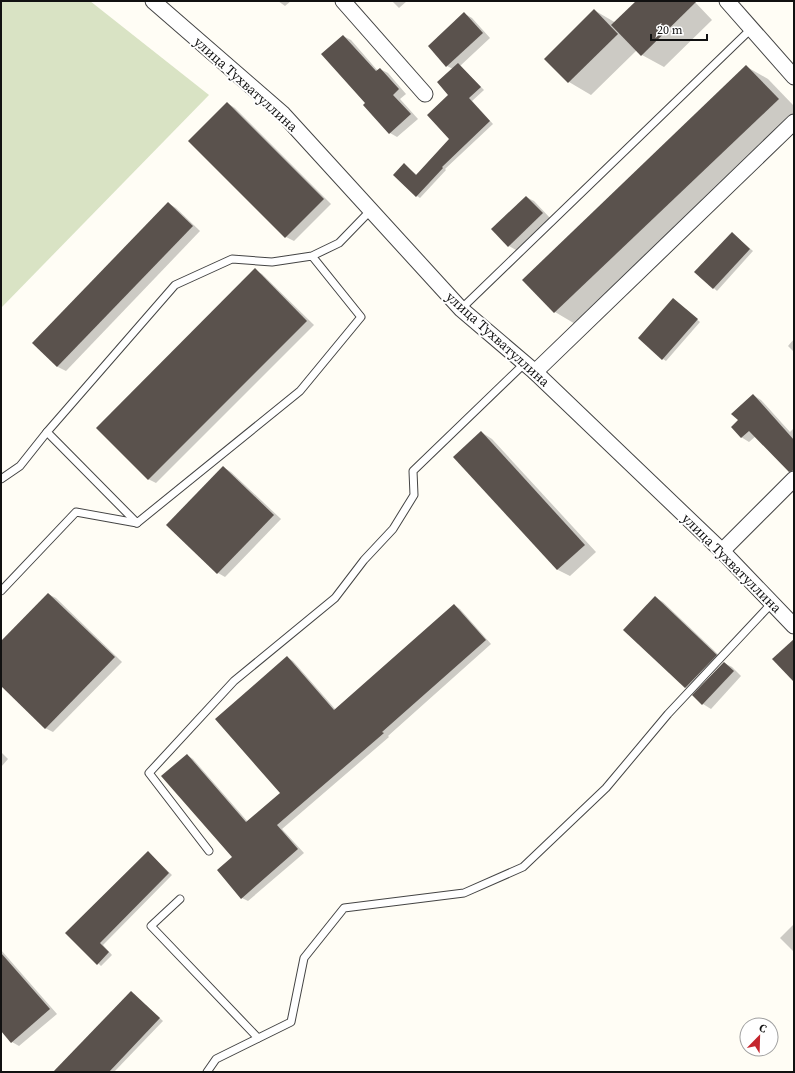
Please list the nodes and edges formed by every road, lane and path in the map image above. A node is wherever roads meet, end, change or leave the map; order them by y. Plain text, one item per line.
1 (153, 1) edge
2 (343, 1) edge
3 (727, 1) edge
4 (751, 29) junction
5 (794, 77) edge
6 (425, 94) dead end
7 (794, 122) edge
8 (371, 210) junction
9 (312, 256) junction
10 (461, 309) junction
11 (530, 367) junction
12 (47, 432) junction
13 (1, 479) edge
14 (794, 479) edge
15 (137, 523) junction
16 (722, 551) junction
17 (1, 591) edge
18 (772, 603) junction
19 (794, 626) edge
20 (209, 851) dead end
21 (180, 899) dead end
22 (258, 1038) junction
23 (207, 1072) edge

1 - 8 street, улица Тухватуллина
2 - 6 street
3 - 4 street
4 - 5 street
4 - 10 lane
7 - 11 street
8 - 9 lane
8 - 10 street, улица Тухватуллина
9 - 12 lane
9 - 15 lane
10 - 11 street, улица Тухватуллина
11 - 16 street, улица Тухватуллина
11 - 20 lane
12 - 13 lane
12 - 15 lane
14 - 16 street
15 - 17 lane
16 - 18 street, улица Тухватуллина
18 - 19 street, улица Тухватуллина
18 - 22 lane
21 - 22 lane
22 - 23 lane

